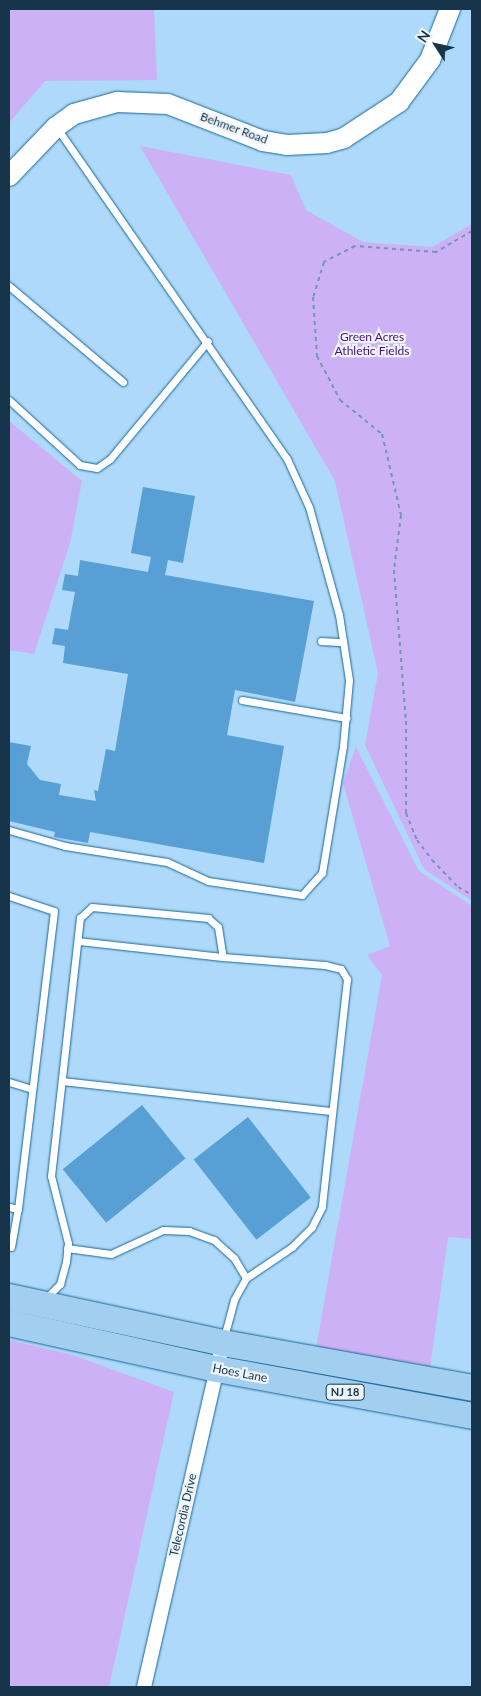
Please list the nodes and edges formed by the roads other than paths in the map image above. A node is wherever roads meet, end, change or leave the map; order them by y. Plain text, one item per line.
1 (450, 9) edge
2 (56, 127) junction
3 (9, 176) edge
4 (9, 286) edge
5 (208, 341) junction
6 (123, 382) dead end
7 (9, 400) edge
8 (321, 641) dead end
9 (343, 642) junction
10 (242, 700) dead end
11 (346, 718) junction
12 (9, 830) edge
13 (9, 896) edge
14 (78, 941) junction
15 (223, 957) junction
16 (9, 1082) edge
17 (62, 1082) junction
18 (32, 1089) junction
19 (330, 1111) junction
20 (9, 1207) edge
21 (18, 1210) junction
22 (11, 1247) dead end
23 (67, 1248) junction
24 (246, 1278) junction
25 (9, 1296) edge
26 (37, 1304) junction
27 (9, 1323) edge
28 (223, 1344) junction
29 (217, 1369) junction
30 (472, 1388) edge
31 (472, 1416) edge
32 (144, 1687) edge

1 - 2 street, Behmer Road
2 - 3 street, Behmer Road
2 - 5 lane
4 - 6 lane
5 - 7 lane
5 - 9 lane
8 - 9 lane
9 - 11 lane
10 - 11 lane
11 - 12 lane
13 - 18 lane
14 - 15 lane
14 - 15 lane
14 - 17 lane
15 - 19 lane
16 - 18 lane
17 - 19 lane
17 - 23 lane
18 - 21 lane
19 - 24 lane
20 - 21 lane
21 - 22 lane
23 - 24 lane
23 - 26 lane
24 - 28 lane
25 - 26 highway, Hoes Lane / NJ 18
26 - 28 highway, Hoes Lane / NJ 18
27 - 29 highway, Hoes Lane / NJ 18
28 - 29 street, Telecordia Drive
28 - 30 highway, Hoes Lane / NJ 18
29 - 31 highway, Hoes Lane / NJ 18
29 - 32 street, Telecordia Drive

